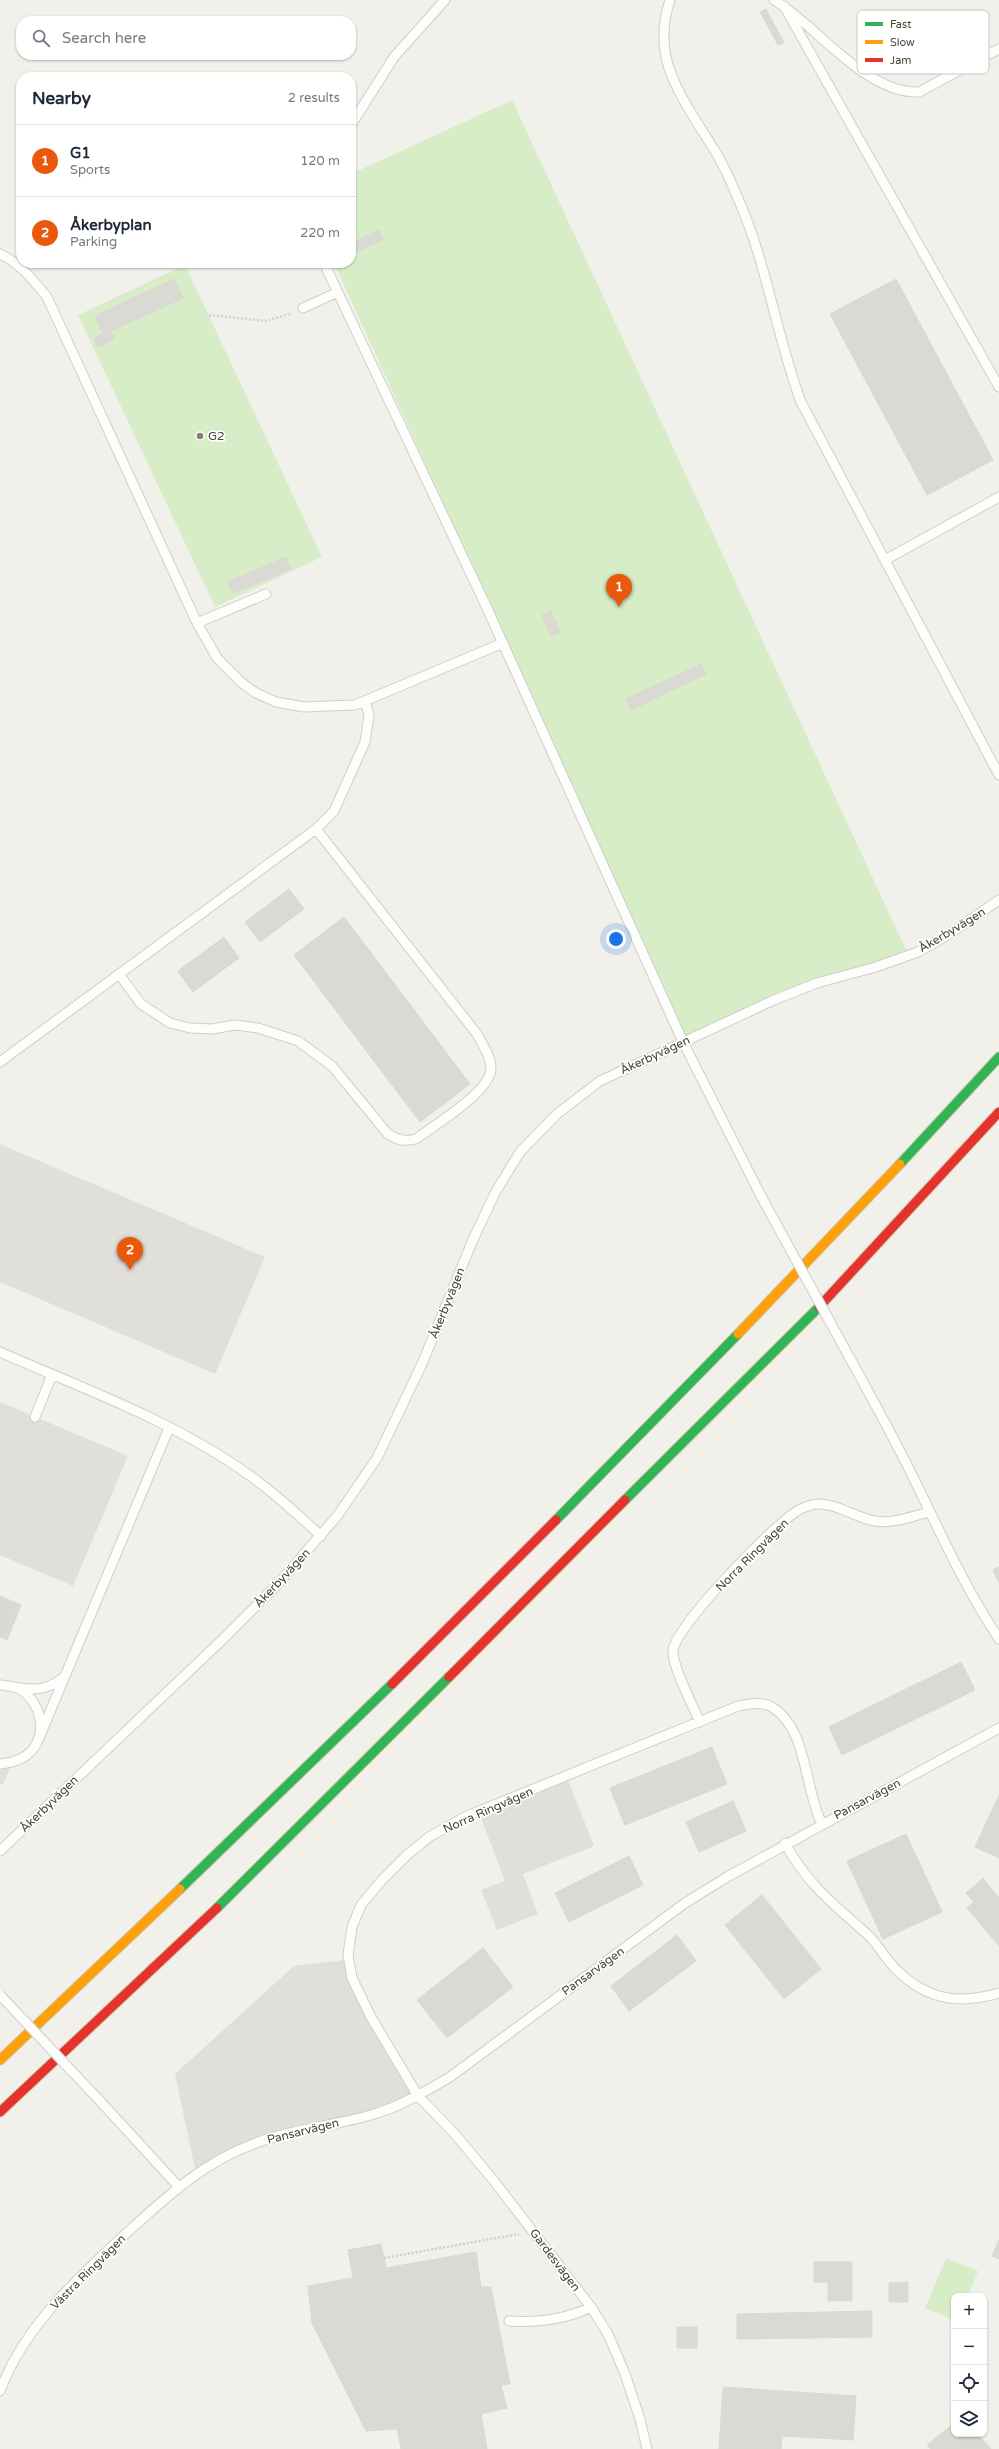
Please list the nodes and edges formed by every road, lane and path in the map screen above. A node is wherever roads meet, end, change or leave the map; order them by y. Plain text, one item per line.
1 (445, 0) edge
2 (670, 0) edge
3 (774, 0) edge
4 (784, 6) junction
5 (999, 49) edge
6 (989, 54) edge
7 (857, 66) edge
8 (869, 74) edge
9 (952, 74) edge
10 (356, 117) edge
11 (0, 254) edge
12 (16, 265) edge
13 (20, 268) edge
14 (326, 268) edge
15 (338, 292) junction
16 (303, 308) joint
17 (209, 315) dead end
18 (999, 387) edge
19 (999, 497) edge
20 (885, 560) junction
21 (266, 594) dead end
22 (197, 623) junction
23 (503, 643) junction
24 (365, 701) junction
25 (999, 775) edge
26 (316, 829) junction
27 (999, 900) edge
28 (119, 974) junction
29 (683, 1042) junction
30 (999, 1057) edge
31 (0, 1062) edge
32 (999, 1112) edge
33 (0, 1352) edge
34 (52, 1375) junction
35 (35, 1417) dead end
36 (169, 1428) junction
37 (929, 1512) junction
38 (320, 1536) junction
39 (999, 1639) edge
40 (65, 1676) junction
41 (0, 1685) edge
42 (17, 1687) junction
43 (700, 1722) junction
44 (999, 1728) edge
45 (39, 1738) junction
46 (0, 1764) edge
47 (822, 1824) junction
48 (786, 1843) junction
49 (0, 1851) edge
50 (999, 1993) edge
51 (0, 1995) edge
52 (0, 2060) edge
53 (418, 2096) junction
54 (0, 2112) edge
55 (178, 2186) junction
56 (534, 2232) junction
57 (384, 2258) dead end
58 (591, 2307) junction
59 (508, 2321) dead end
60 (0, 2391) edge
61 (647, 2449) edge

1 - 10 lane
2 - 20 lane
3 - 4 lane
4 - 7 lane
4 - 18 lane
5 - 6 lane
8 - 9 lane
11 - 12 lane
13 - 22 lane
14 - 15 lane
15 - 16 lane
15 - 23 lane
16 - 17 path
19 - 20 lane
20 - 25 lane
21 - 22 lane
22 - 24 lane
23 - 24 lane
23 - 29 lane
24 - 26 lane
26 - 28 lane
26 - 28 lane
27 - 29 lane, Åkerbyvägen
28 - 31 lane
29 - 37 lane, bridge
29 - 38 lane, Åkerbyvägen
30 - 52 highway
32 - 54 highway
33 - 34 lane
34 - 35 lane
34 - 36 lane
36 - 38 lane
36 - 40 lane
37 - 39 lane
37 - 43 lane, Norra Ringvägen
38 - 49 lane, Åkerbyvägen
40 - 42 lane
40 - 45 lane
41 - 42 lane
42 - 45 lane
43 - 47 lane, Norra Ringvägen
43 - 53 lane, Norra Ringvägen
44 - 47 lane, Pansarvägen
45 - 46 lane
47 - 48 lane, Pansarvägen
48 - 50 lane
48 - 53 lane, Pansarvägen
51 - 55 lane, bridge
53 - 55 lane, Pansarvägen
53 - 56 lane, Gardesvägen
55 - 60 lane, Västra Ringvägen
56 - 57 path
56 - 58 lane, Gardesvägen
58 - 59 lane
58 - 61 lane, Gardesvägen

